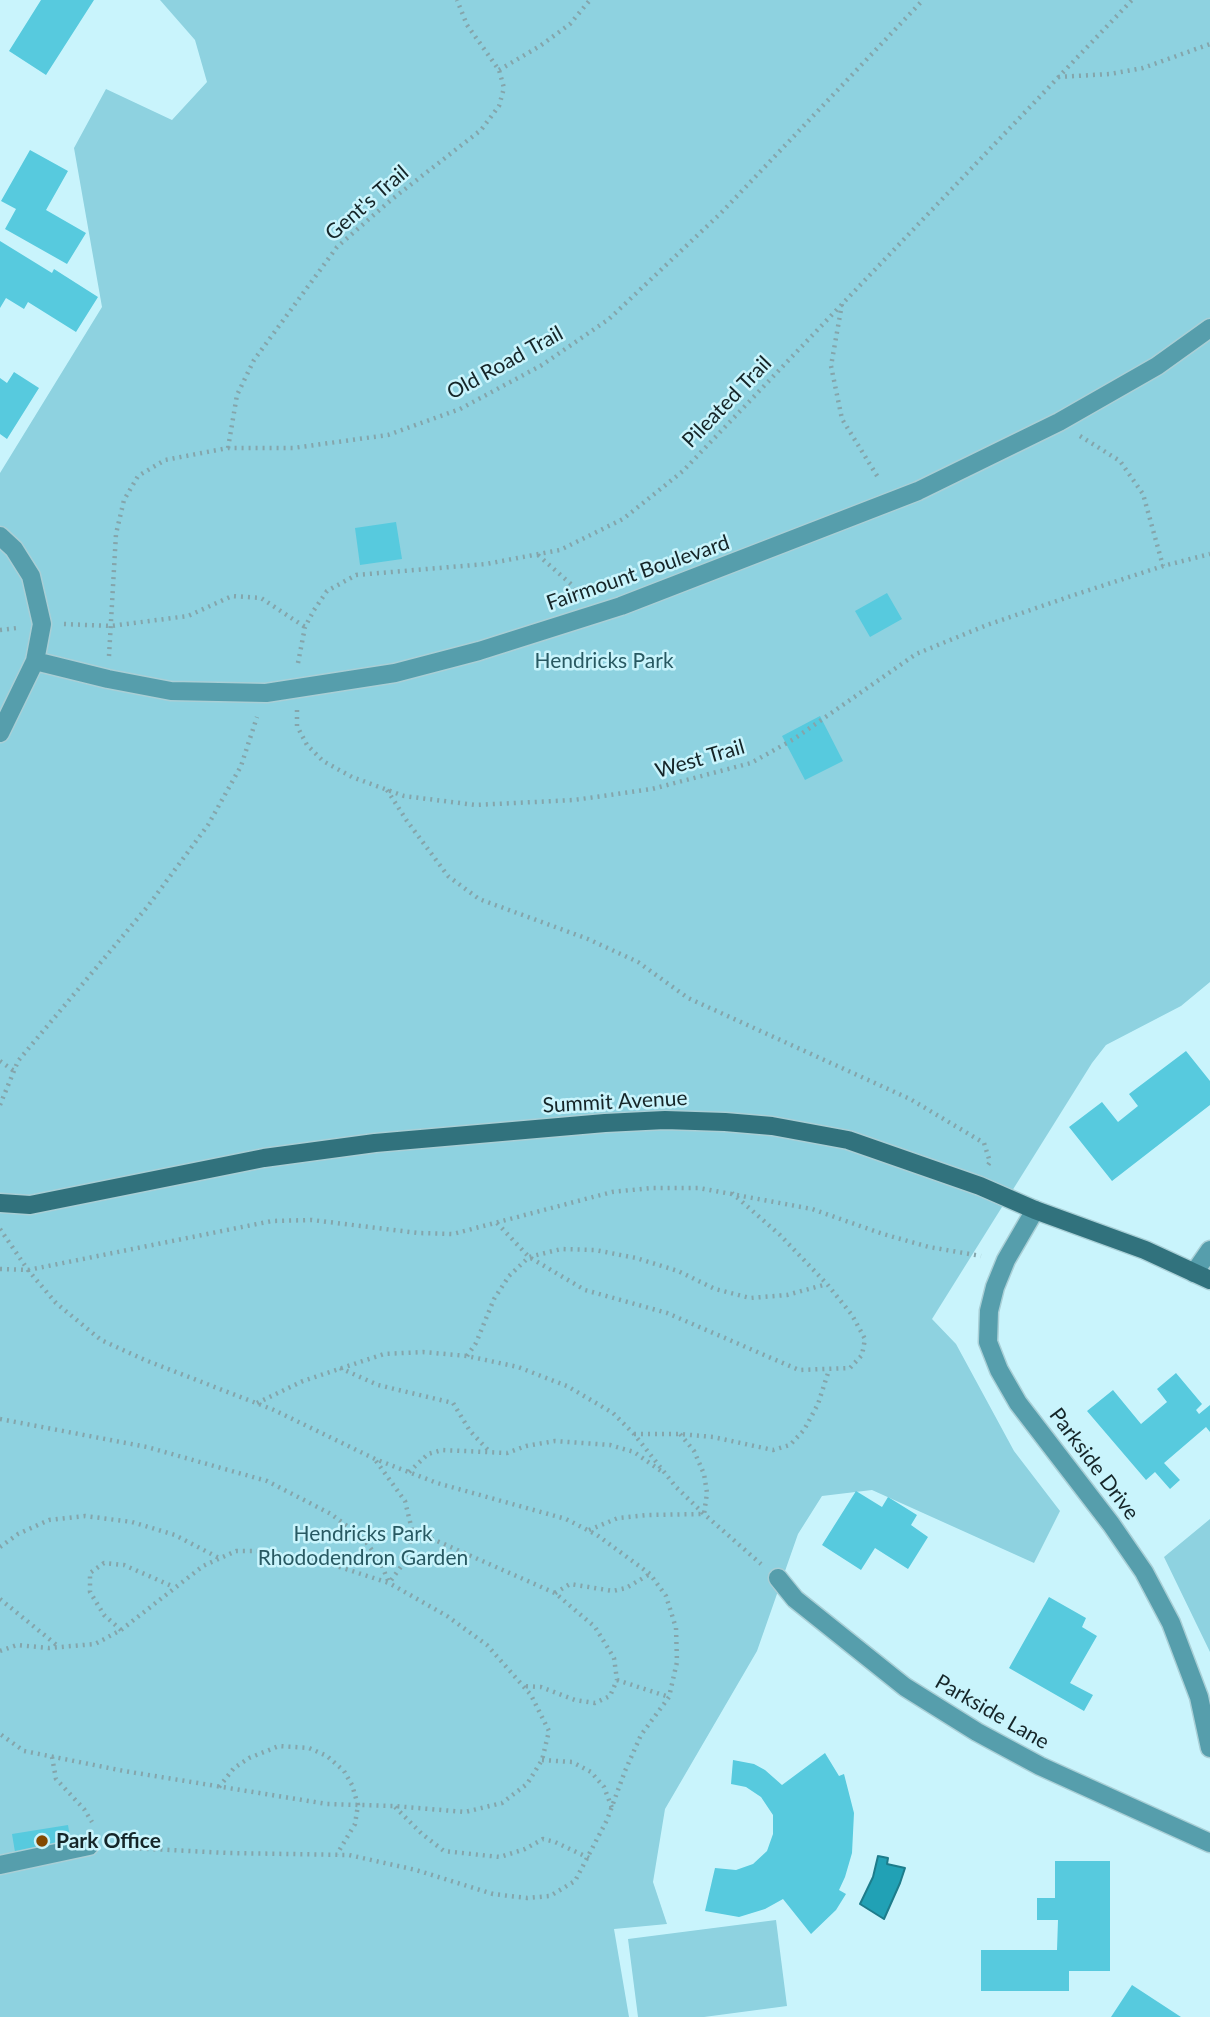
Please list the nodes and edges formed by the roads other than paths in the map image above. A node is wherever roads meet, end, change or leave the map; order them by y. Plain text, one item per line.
1 (1210, 328) edge
2 (0, 536) edge
3 (35, 661) junction
4 (0, 733) edge
5 (0, 1203) edge
6 (1035, 1210) junction
7 (1210, 1250) edge
8 (1202, 1276) edge
9 (778, 1578) road end
10 (1210, 1748) edge
11 (1210, 1843) edge
12 (89, 1846) road end
13 (0, 1865) edge

1 - 3 street, Fairmount Boulevard
2 - 3 street
3 - 4 street
5 - 6 street, Summit Avenue
6 - 8 street, Summit Avenue
6 - 10 street, Parkside Drive
7 - 8 street
9 - 11 street, Parkside Lane
12 - 13 street

